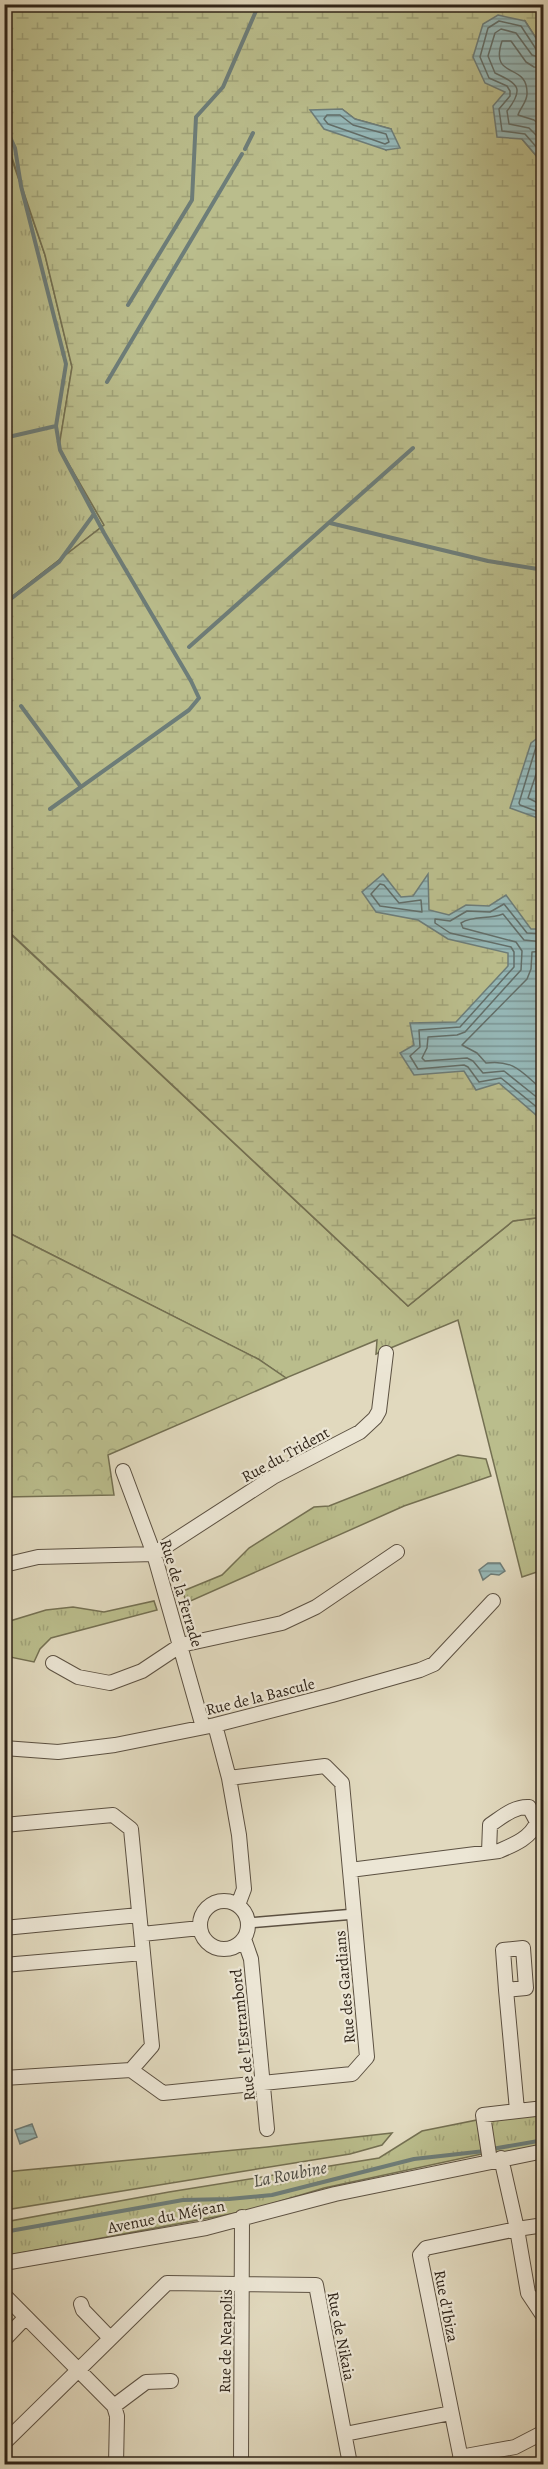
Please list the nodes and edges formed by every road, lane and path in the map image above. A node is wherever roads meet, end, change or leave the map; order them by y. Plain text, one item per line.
1 (386, 1353) dead end
2 (123, 1471) dead end
3 (397, 1552) dead end
4 (154, 1554) junction
5 (4, 1565) edge
6 (493, 1601) dead end
7 (181, 1645) junction
8 (53, 1663) dead end
9 (209, 1726) junction
10 (4, 1748) edge
11 (229, 1778) junction
12 (4, 1825) edge
13 (489, 1852) dead end
14 (350, 1870) junction
15 (238, 1905) junction
16 (355, 1914) junction
17 (140, 1916) junction
18 (248, 1923) junction
19 (4, 1928) edge
20 (200, 1928) junction
21 (142, 1934) junction
22 (244, 1939) junction
23 (143, 1953) junction
24 (4, 1965) edge
25 (506, 1990) dead end
26 (131, 2070) junction
27 (4, 2078) edge
28 (262, 2083) junction
29 (543, 2108) edge
30 (517, 2110) junction
31 (267, 2129) dead end
32 (543, 2151) edge
33 (495, 2160) junction
34 (242, 2217) junction
35 (543, 2225) edge
36 (517, 2229) junction
37 (4, 2263) edge
38 (242, 2284) junction
39 (4, 2295) edge
40 (81, 2304) dead end
41 (543, 2317) edge
42 (25, 2318) junction
43 (110, 2338) junction
44 (4, 2340) edge
45 (78, 2371) junction
46 (171, 2381) dead end
47 (114, 2406) junction
48 (451, 2413) junction
49 (543, 2432) edge
50 (345, 2434) junction
51 (4, 2443) edge
52 (461, 2461) edge
53 (116, 2464) edge
54 (241, 2464) edge
55 (351, 2464) edge

1 - 4 street, Rue du Trident
2 - 4 street, Rue de la Ferrade
3 - 7 street
4 - 5 street
4 - 7 street, Rue de la Ferrade
6 - 9 street, Rue de la Bascule
7 - 8 street
7 - 9 street, Rue de la Ferrade
9 - 10 street, Rue de la Bascule
9 - 11 street
11 - 14 street, Rue des Gardians
11 - 15 street
12 - 17 street
13 - 14 street
14 - 16 street, Rue des Gardians
15 - 18 street
15 - 20 street
16 - 18 street
16 - 28 street, Rue des Gardians
17 - 19 street
17 - 21 street
18 - 22 street
20 - 21 street
20 - 22 street
21 - 23 street
22 - 28 street, Rue de l'Estrambord
23 - 24 street
23 - 26 street
25 - 30 street
26 - 27 street
26 - 28 street, Rue des Gardians
28 - 31 street, Rue de l'Estrambord
29 - 30 street
30 - 33 street
32 - 33 street, Avenue du Méjean
33 - 34 street, Avenue du Méjean
33 - 36 street
34 - 37 street, Avenue du Méjean
34 - 38 street, Rue de Neapolis
35 - 36 street
36 - 41 street
36 - 48 street, Rue d'Ibiza
38 - 43 street
38 - 50 street, Rue de Nikaia
38 - 54 street, Rue de Neapolis
39 - 42 street
40 - 43 street
42 - 44 street
42 - 45 street
43 - 45 street
45 - 47 street
45 - 51 street
46 - 47 street
47 - 53 street
48 - 50 street
48 - 52 street, Rue d'Ibiza
49 - 52 street
50 - 55 street, Rue de Nikaia

